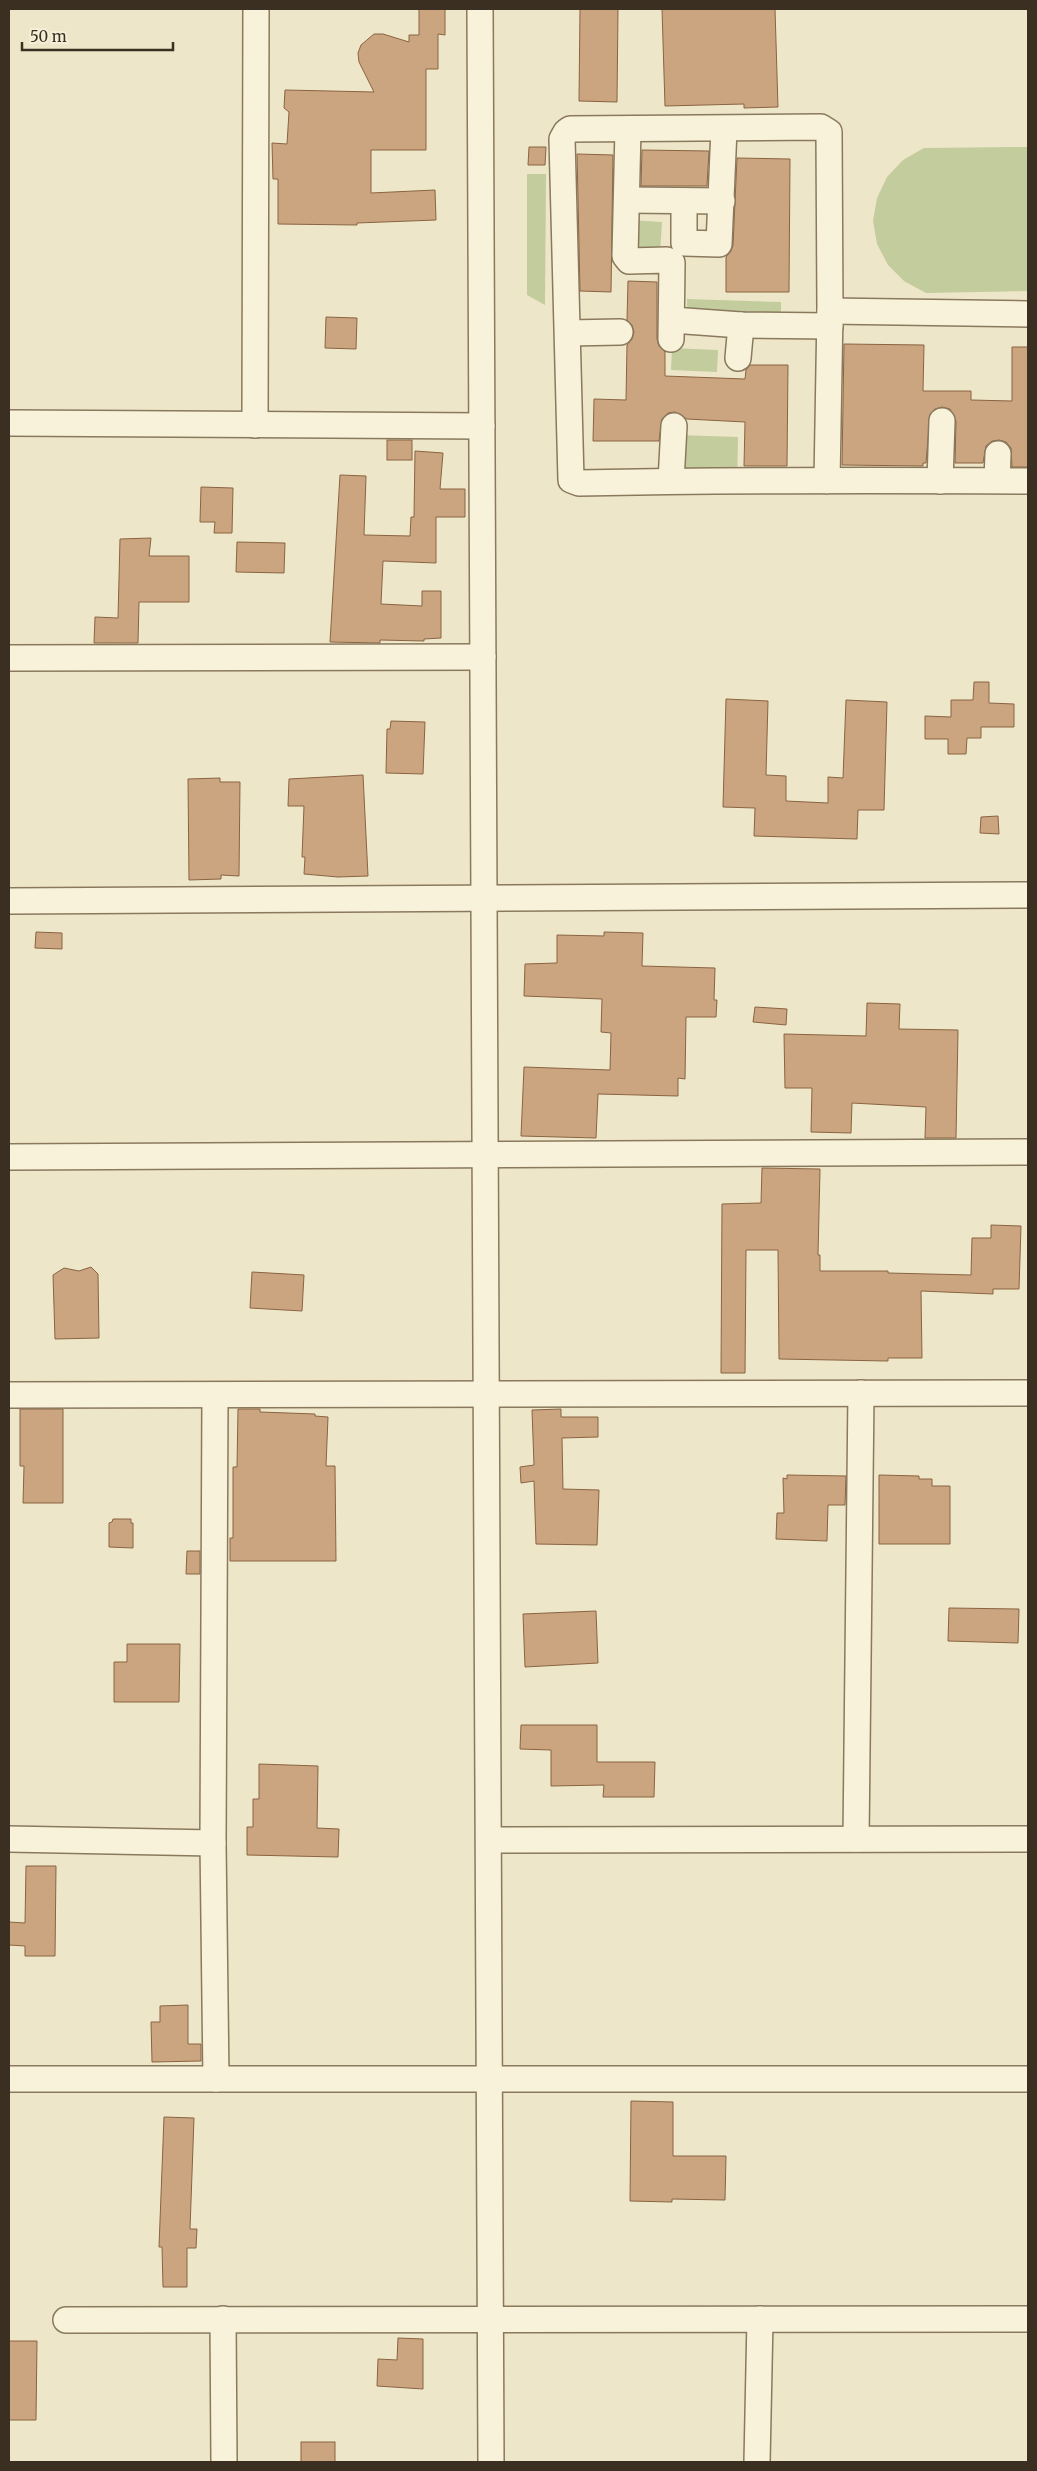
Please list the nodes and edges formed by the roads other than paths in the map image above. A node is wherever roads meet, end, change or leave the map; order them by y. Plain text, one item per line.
1 (256, 9) edge
2 (480, 9) edge
3 (628, 129) junction
4 (724, 129) junction
5 (627, 200) junction
6 (684, 201) junction
7 (722, 201) junction
8 (1028, 314) edge
9 (830, 319) junction
10 (741, 324) junction
11 (620, 332) dead end
12 (568, 333) junction
13 (738, 358) dead end
14 (942, 422) dead end
15 (9, 424) edge
16 (255, 425) junction
17 (482, 426) junction
18 (674, 426) dead end
19 (998, 454) dead end
20 (997, 480) junction
21 (671, 481) junction
22 (827, 481) junction
23 (940, 481) junction
24 (1028, 481) edge
25 (483, 657) junction
26 (9, 658) edge
27 (1028, 895) edge
28 (484, 898) junction
29 (9, 901) edge
30 (1028, 1152) edge
31 (486, 1155) junction
32 (9, 1157) edge
33 (861, 1393) junction
34 (1028, 1393) edge
35 (487, 1394) junction
36 (9, 1395) edge
37 (214, 1395) junction
38 (9, 1839) edge
39 (856, 1839) junction
40 (1028, 1839) edge
41 (488, 1840) junction
42 (213, 1842) junction
43 (9, 2079) edge
44 (216, 2079) junction
45 (490, 2079) junction
46 (1028, 2079) edge
47 (223, 2319) junction
48 (491, 2319) junction
49 (760, 2319) junction
50 (1028, 2319) edge
51 (66, 2320) dead end
52 (224, 2462) edge
53 (491, 2462) edge
54 (757, 2462) edge

1 - 16 street
2 - 17 street
3 - 4 street
3 - 5 street
3 - 12 street
4 - 7 street
4 - 9 street
5 - 6 street
5 - 10 street
6 - 7 street
6 - 7 street
8 - 9 street
9 - 10 street
9 - 22 street
10 - 13 street
11 - 12 street
12 - 21 street
14 - 23 street
15 - 16 street
16 - 17 street
17 - 25 street
18 - 21 street
19 - 20 street
20 - 23 street
20 - 24 street
21 - 22 street
22 - 23 street
25 - 26 street
25 - 28 street
27 - 28 street
28 - 29 street
28 - 31 street
30 - 31 street
31 - 32 street
31 - 35 street
33 - 34 street
33 - 35 street
33 - 39 street
35 - 37 street
35 - 41 street
36 - 37 street
37 - 42 street
38 - 42 street
39 - 40 street
39 - 41 street
41 - 45 street
42 - 44 street
43 - 44 street
44 - 45 street
45 - 46 street
45 - 48 street
47 - 48 street
47 - 51 street
47 - 52 street
48 - 49 street
48 - 53 street
49 - 50 street
49 - 54 street

